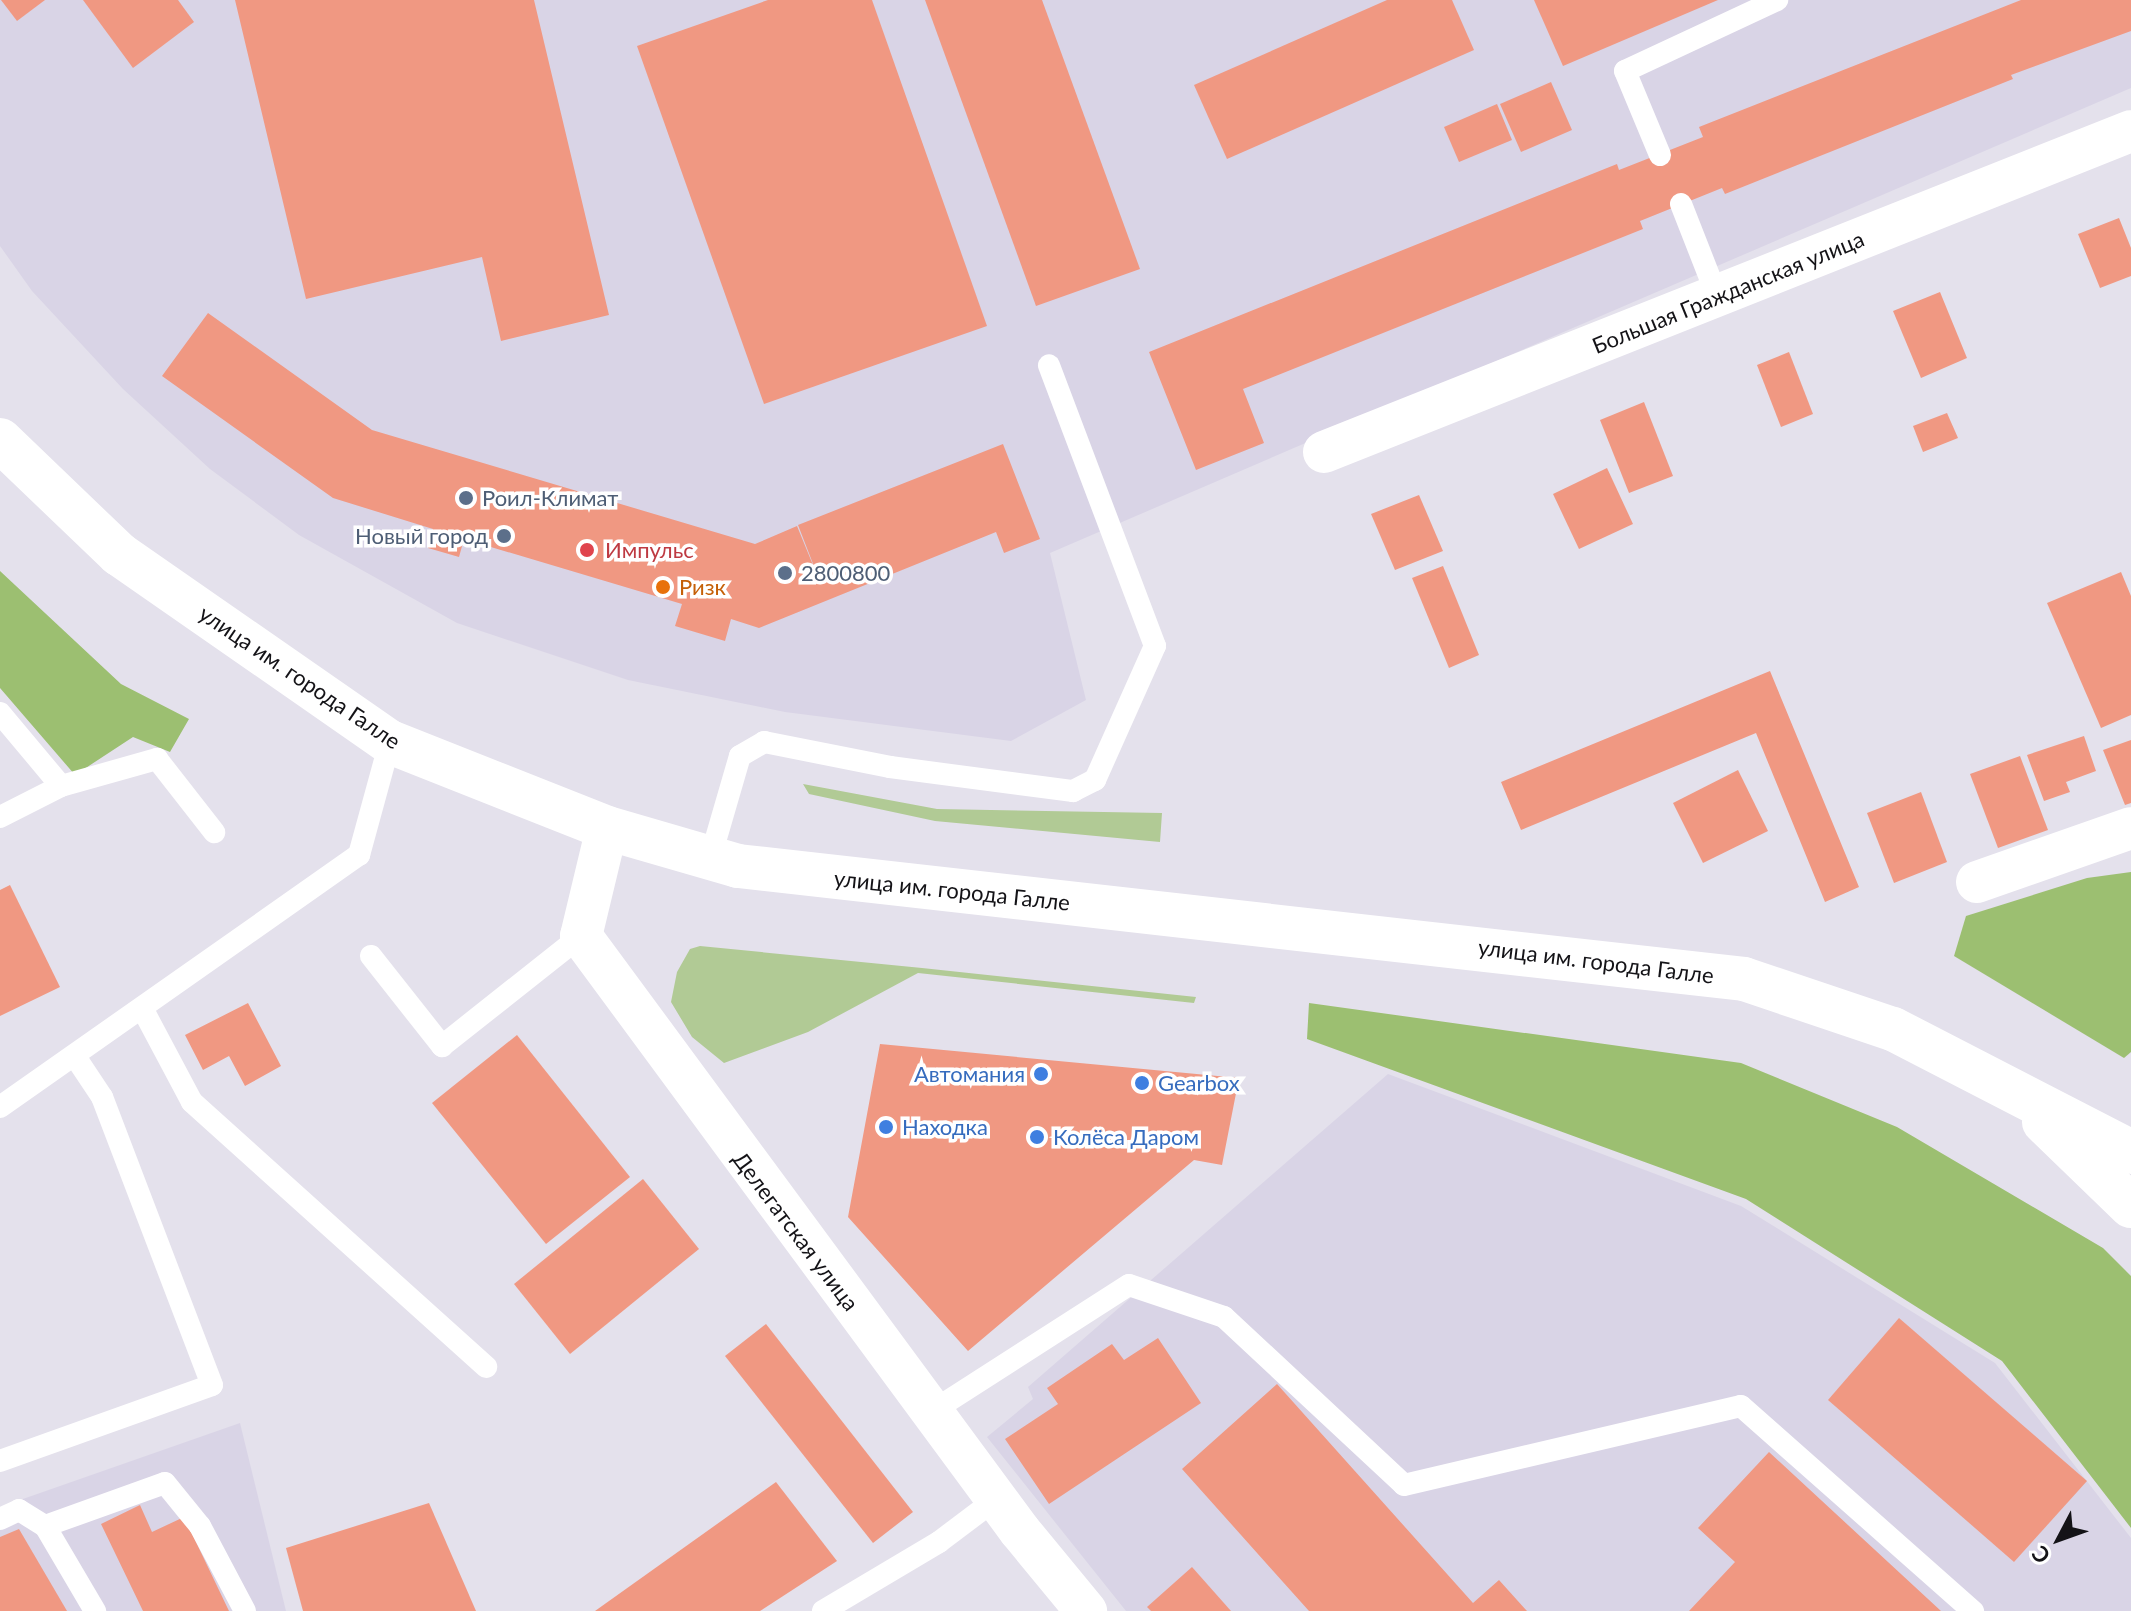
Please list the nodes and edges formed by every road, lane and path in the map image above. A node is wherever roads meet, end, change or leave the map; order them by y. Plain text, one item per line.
1 (1777, 0) edge
2 (2131, 131) edge
3 (1660, 155) dead end
4 (1681, 204) dead end
5 (1717, 296) junction
6 (1049, 365) dead end
7 (0, 440) edge
8 (1324, 452) dead end
9 (0, 713) edge
10 (390, 742) junction
11 (61, 786) junction
12 (0, 817) edge
13 (607, 828) junction
14 (2131, 828) edge
15 (214, 832) dead end
16 (710, 859) junction
17 (1977, 882) dead end
18 (581, 936) junction
19 (371, 956) dead end
20 (142, 1008) junction
21 (74, 1055) junction
22 (2005, 1084) junction
23 (0, 1107) edge
24 (2131, 1152) edge
25 (2131, 1206) edge
26 (486, 1367) dead end
27 (931, 1412) junction
28 (0, 1461) edge
29 (996, 1499) junction
30 (0, 1519) edge
31 (45, 1526) junction
32 (95, 1611) edge
33 (245, 1611) edge
34 (823, 1611) edge
35 (1086, 1611) edge
36 (1973, 1611) edge

1 - 3 lane
2 - 5 street, Большая Гражданская улица
4 - 5 lane
5 - 8 street, Большая Гражданская улица
6 - 16 lane
7 - 10 main road, улица им. города Галле
9 - 11 lane
10 - 13 main road, улица им. города Галле
10 - 20 lane
11 - 12 lane
11 - 15 lane
13 - 16 main road, улица им. города Галле
13 - 18 street
14 - 17 street
16 - 22 main road, улица им. города Галле
18 - 19 lane
18 - 27 street, Делегатская улица
20 - 21 lane
20 - 26 lane
21 - 23 lane
21 - 28 lane
22 - 24 main road, улица им. города Галле
22 - 25 main road, улица им. города Галле
27 - 29 street, Делегатская улица
27 - 36 lane
29 - 34 lane
29 - 35 street, Делегатская улица
30 - 31 lane
31 - 32 lane
31 - 33 lane

